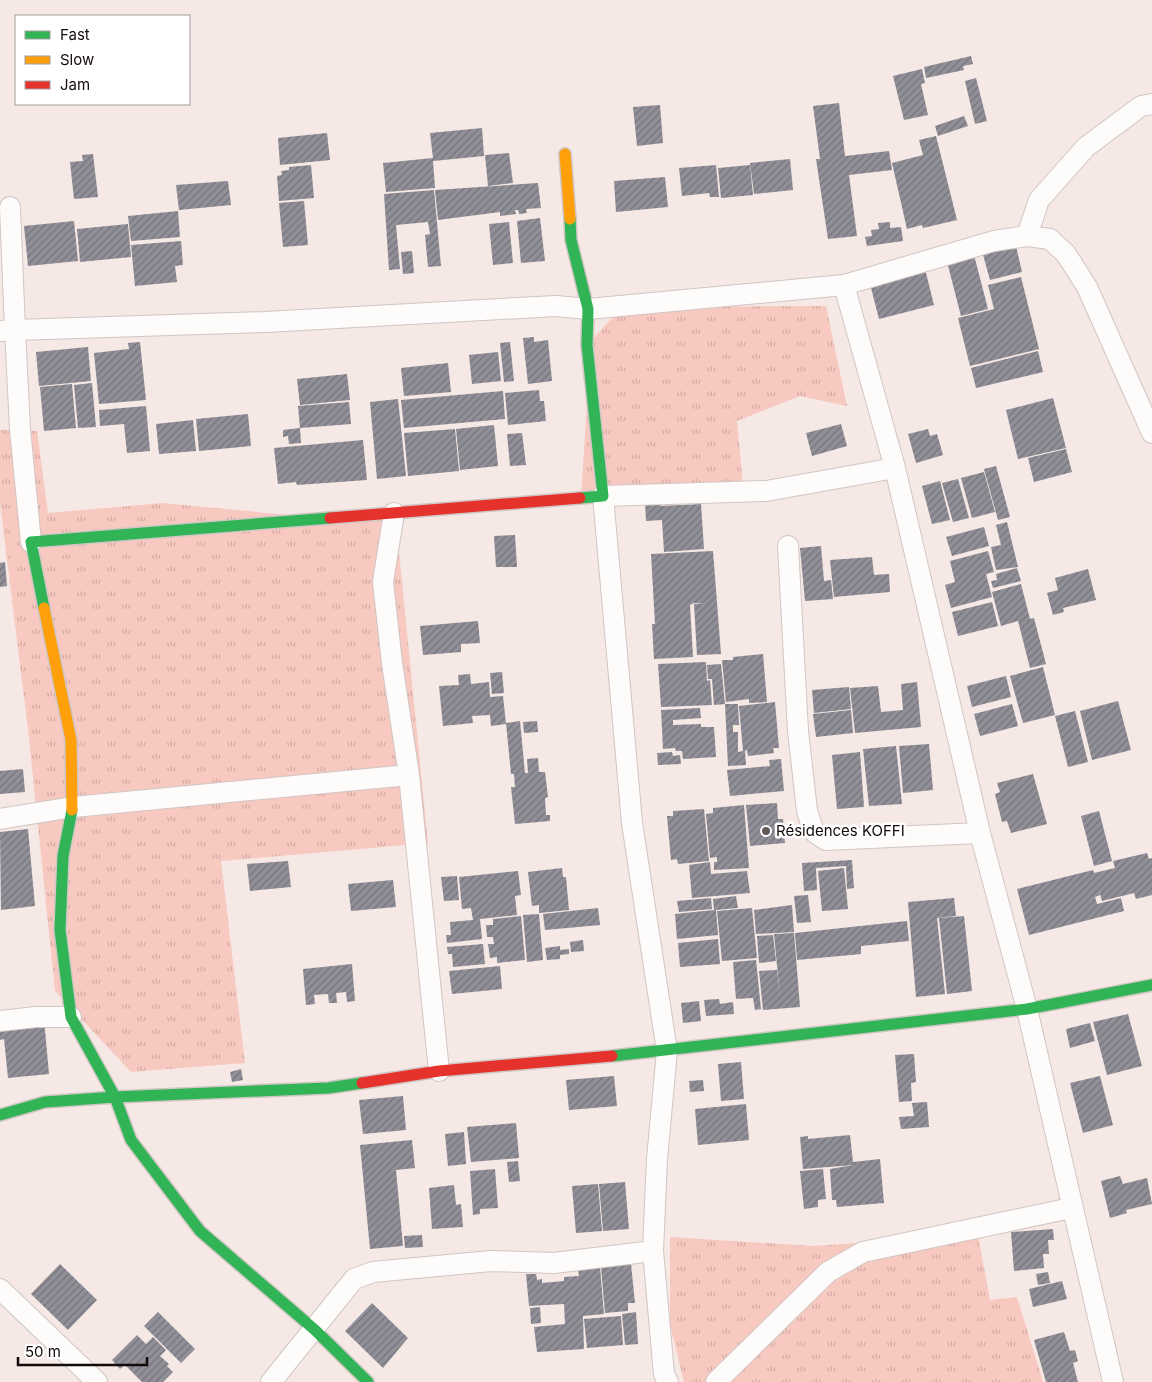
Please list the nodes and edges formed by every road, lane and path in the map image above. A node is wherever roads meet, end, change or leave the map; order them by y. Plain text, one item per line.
1 (1152, 104) edge
2 (565, 154) dead end
3 (10, 206) dead end
4 (1026, 236) junction
5 (844, 285) junction
6 (588, 309) junction
7 (7, 330) edge
8 (1152, 433) edge
9 (895, 468) junction
10 (603, 496) junction
11 (394, 513) junction
12 (31, 542) junction
13 (788, 546) dead end
14 (409, 775) junction
15 (73, 807) junction
16 (0, 819) edge
17 (980, 833) junction
18 (1152, 985) edge
19 (1028, 1009) junction
20 (71, 1016) junction
21 (0, 1021) edge
22 (667, 1051) junction
23 (440, 1071) junction
24 (115, 1097) junction
25 (0, 1115) edge
26 (1071, 1208) junction
27 (653, 1251) junction
28 (0, 1289) edge
29 (315, 1330) junction
30 (97, 1382) edge
31 (271, 1382) edge
32 (368, 1382) edge
33 (668, 1382) edge
34 (716, 1382) edge
35 (1113, 1382) edge

1 - 4 street
2 - 6 street
3 - 7 street
4 - 5 street
4 - 8 street
5 - 6 street
5 - 9 street
6 - 7 street
6 - 10 street
7 - 12 street
9 - 10 street
9 - 17 street
10 - 11 street
10 - 22 street
11 - 12 street
11 - 14 street
12 - 15 street
13 - 17 street
14 - 15 street
14 - 23 street
15 - 16 street
15 - 20 street
17 - 19 street
18 - 19 street
19 - 22 street
19 - 26 street
20 - 21 street
20 - 24 street
22 - 23 street
22 - 27 street
23 - 24 street
24 - 25 street
24 - 29 street
26 - 34 street
26 - 35 street
27 - 29 street
27 - 33 street
28 - 30 street
29 - 31 street
29 - 32 street

